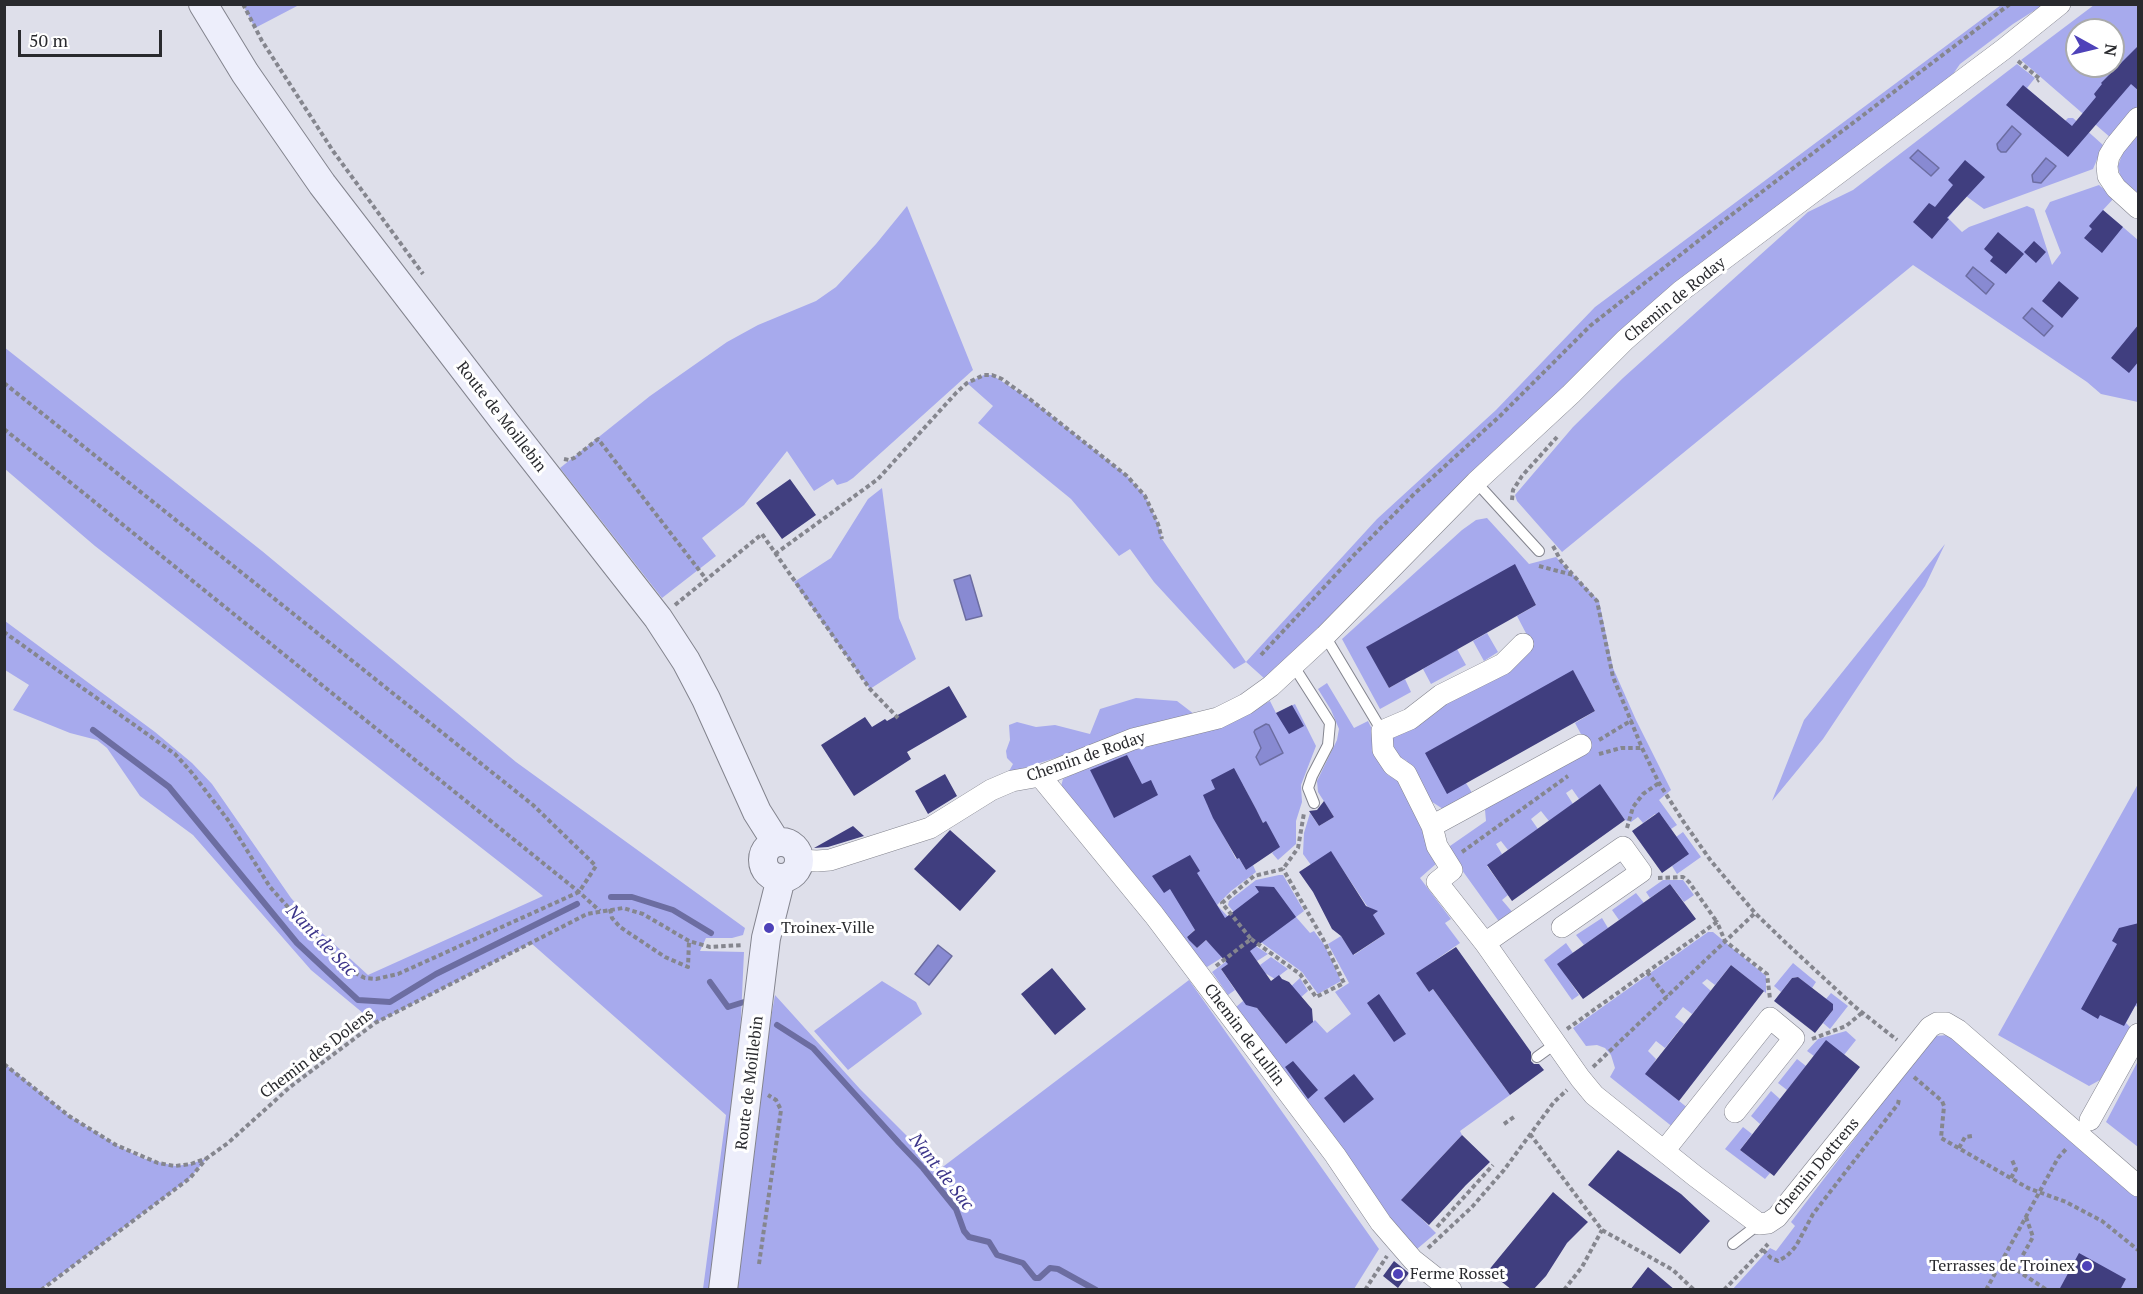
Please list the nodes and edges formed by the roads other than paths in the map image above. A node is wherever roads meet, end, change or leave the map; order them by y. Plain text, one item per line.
1 (203, 4) edge
2 (2060, 4) edge
3 (2139, 118) edge
4 (2139, 208) edge
5 (1476, 482) junction
6 (1539, 551) dead end
7 (1324, 636) junction
8 (1523, 644) dead end
9 (1293, 665) junction
10 (1382, 731) junction
11 (1587, 752) road end
12 (1040, 776) junction
13 (1314, 803) road end
14 (1432, 826) junction
15 (790, 869) junction
16 (1562, 927) dead end
17 (1478, 935) junction
18 (2139, 1034) edge
19 (1553, 1042) junction
20 (1537, 1057) dead end
21 (1735, 1112) dead end
22 (2085, 1127) junction
23 (1664, 1151) junction
24 (2139, 1186) edge
25 (1759, 1224) junction
26 (1733, 1244) dead end
27 (723, 1290) edge
28 (1451, 1290) edge

1 - 15 street, Route de Moillebin
2 - 5 street, Chemin de Roday
3 - 4 street
5 - 6 lane
5 - 7 street, Chemin de Roday
7 - 9 street, Chemin de Roday
7 - 10 lane
8 - 10 street
9 - 12 street, Chemin de Roday
9 - 13 lane
10 - 14 street
11 - 14 street
12 - 15 street, Chemin de Roday
12 - 28 street, Chemin de Lullin
14 - 17 street, Chemin Dottrens
15 - 27 street, Route de Moillebin
16 - 17 street
17 - 19 street, Chemin Dottrens
18 - 22 street
19 - 20 lane
19 - 23 street, Chemin Dottrens
21 - 23 street
22 - 24 street, Chemin Dottrens
22 - 25 street, Chemin Dottrens
23 - 25 street, Chemin Dottrens
25 - 26 lane

